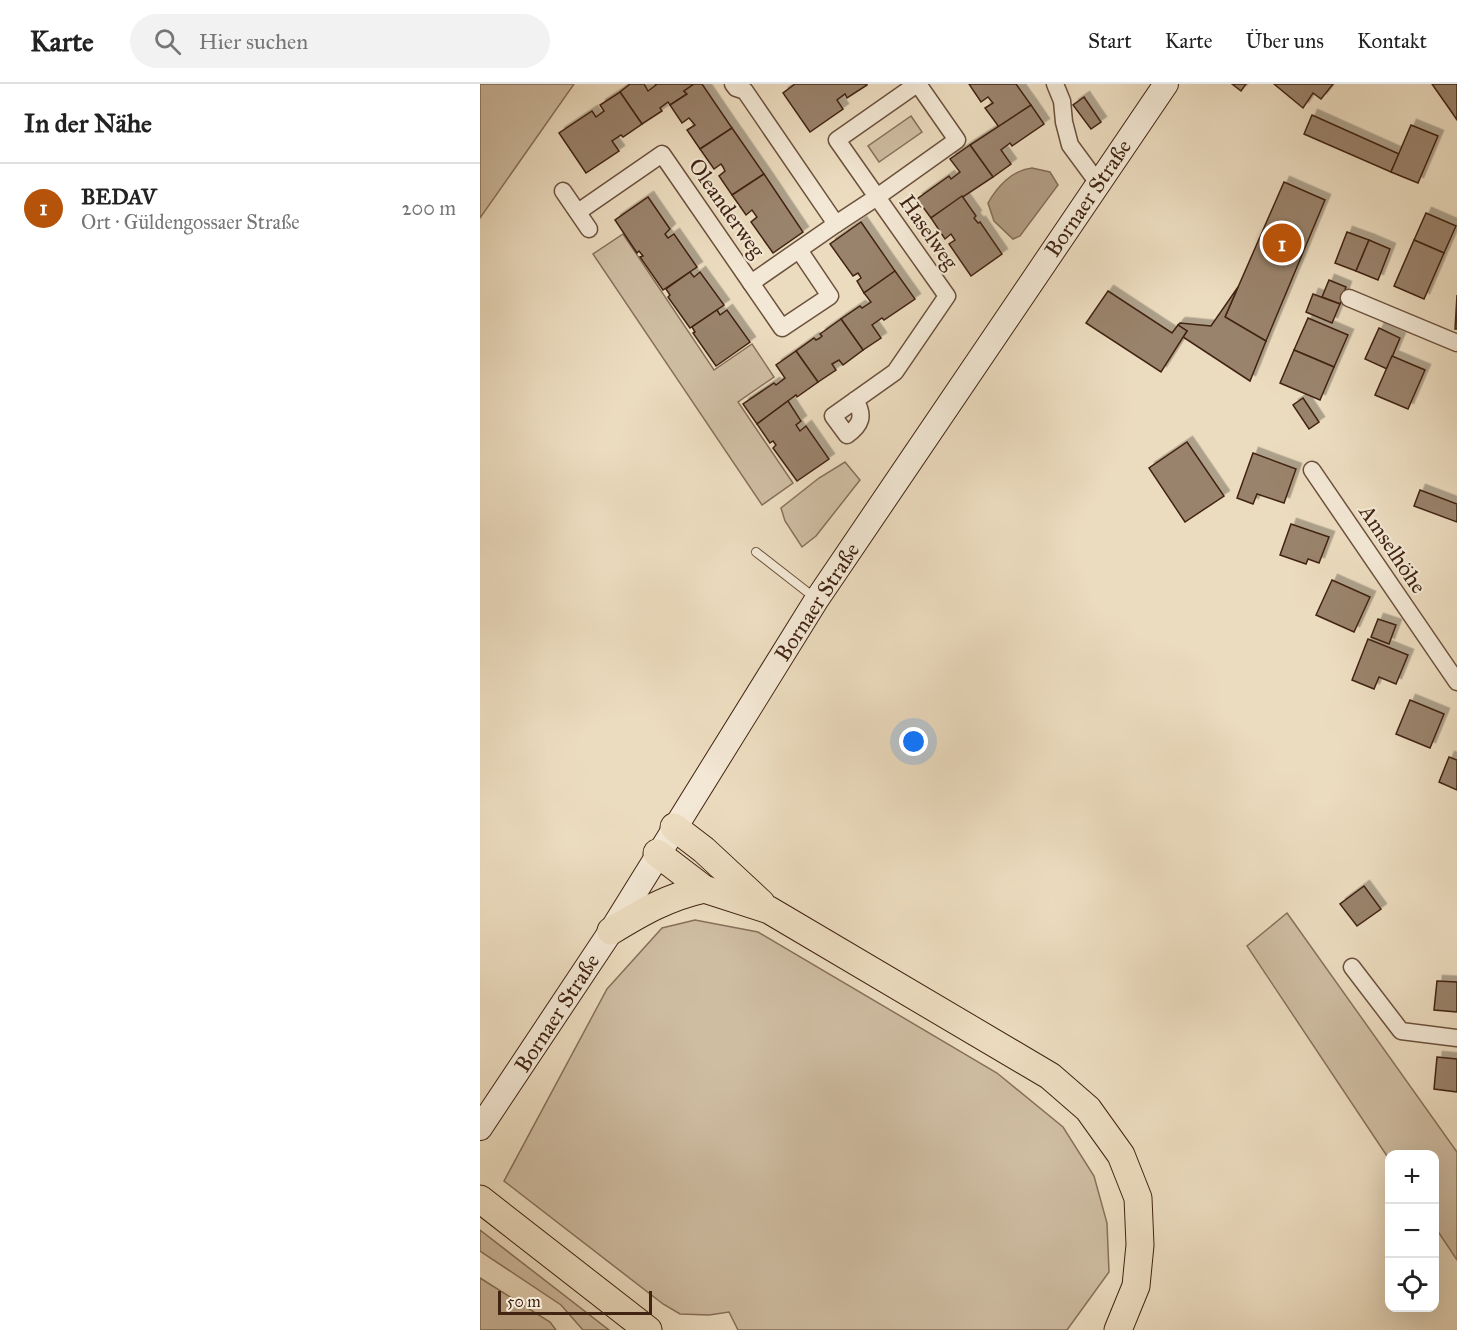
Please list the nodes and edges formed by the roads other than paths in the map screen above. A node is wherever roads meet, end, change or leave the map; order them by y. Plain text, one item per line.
1 (733, 84) edge
2 (917, 84) edge
3 (1055, 84) edge
4 (1166, 84) edge
5 (1098, 183) junction
6 (564, 191) dead end
7 (877, 197) junction
8 (578, 212) junction
9 (836, 224) junction
10 (589, 229) dead end
11 (799, 250) junction
12 (751, 283) junction
13 (1349, 298) dead end
14 (1457, 343) edge
15 (855, 400) dead end
16 (1312, 471) dead end
17 (756, 552) dead end
18 (817, 599) junction
19 (1457, 682) edge
20 (674, 827) junction
21 (657, 853) junction
22 (704, 888) junction
23 (769, 910) junction
24 (610, 931) junction
25 (1352, 967) dead end
26 (1457, 1038) edge
27 (480, 1128) edge
28 (480, 1199) edge
29 (648, 1330) edge
30 (1118, 1330) edge

1 - 9 street
2 - 7 street, Oleanderweg
2 - 7 street
3 - 5 street
4 - 5 main road, Bornaer Straße
5 - 18 main road, Bornaer Straße
6 - 8 street
7 - 9 street, Oleanderweg
7 - 15 street, Haselweg
8 - 10 street
8 - 12 street, Oleanderweg
9 - 11 street, Oleanderweg
11 - 12 street, Oleanderweg
11 - 12 street, Oleanderweg
13 - 14 street
16 - 19 street, Amselhöhe
17 - 18 lane
18 - 20 main road, Bornaer Straße
20 - 21 main road, Bornaer Straße
20 - 23 main road
21 - 22 main road
21 - 24 main road, Bornaer Straße
22 - 23 main road
22 - 24 main road
23 - 30 main road
24 - 27 main road, Bornaer Straße
25 - 26 street
28 - 29 main road

